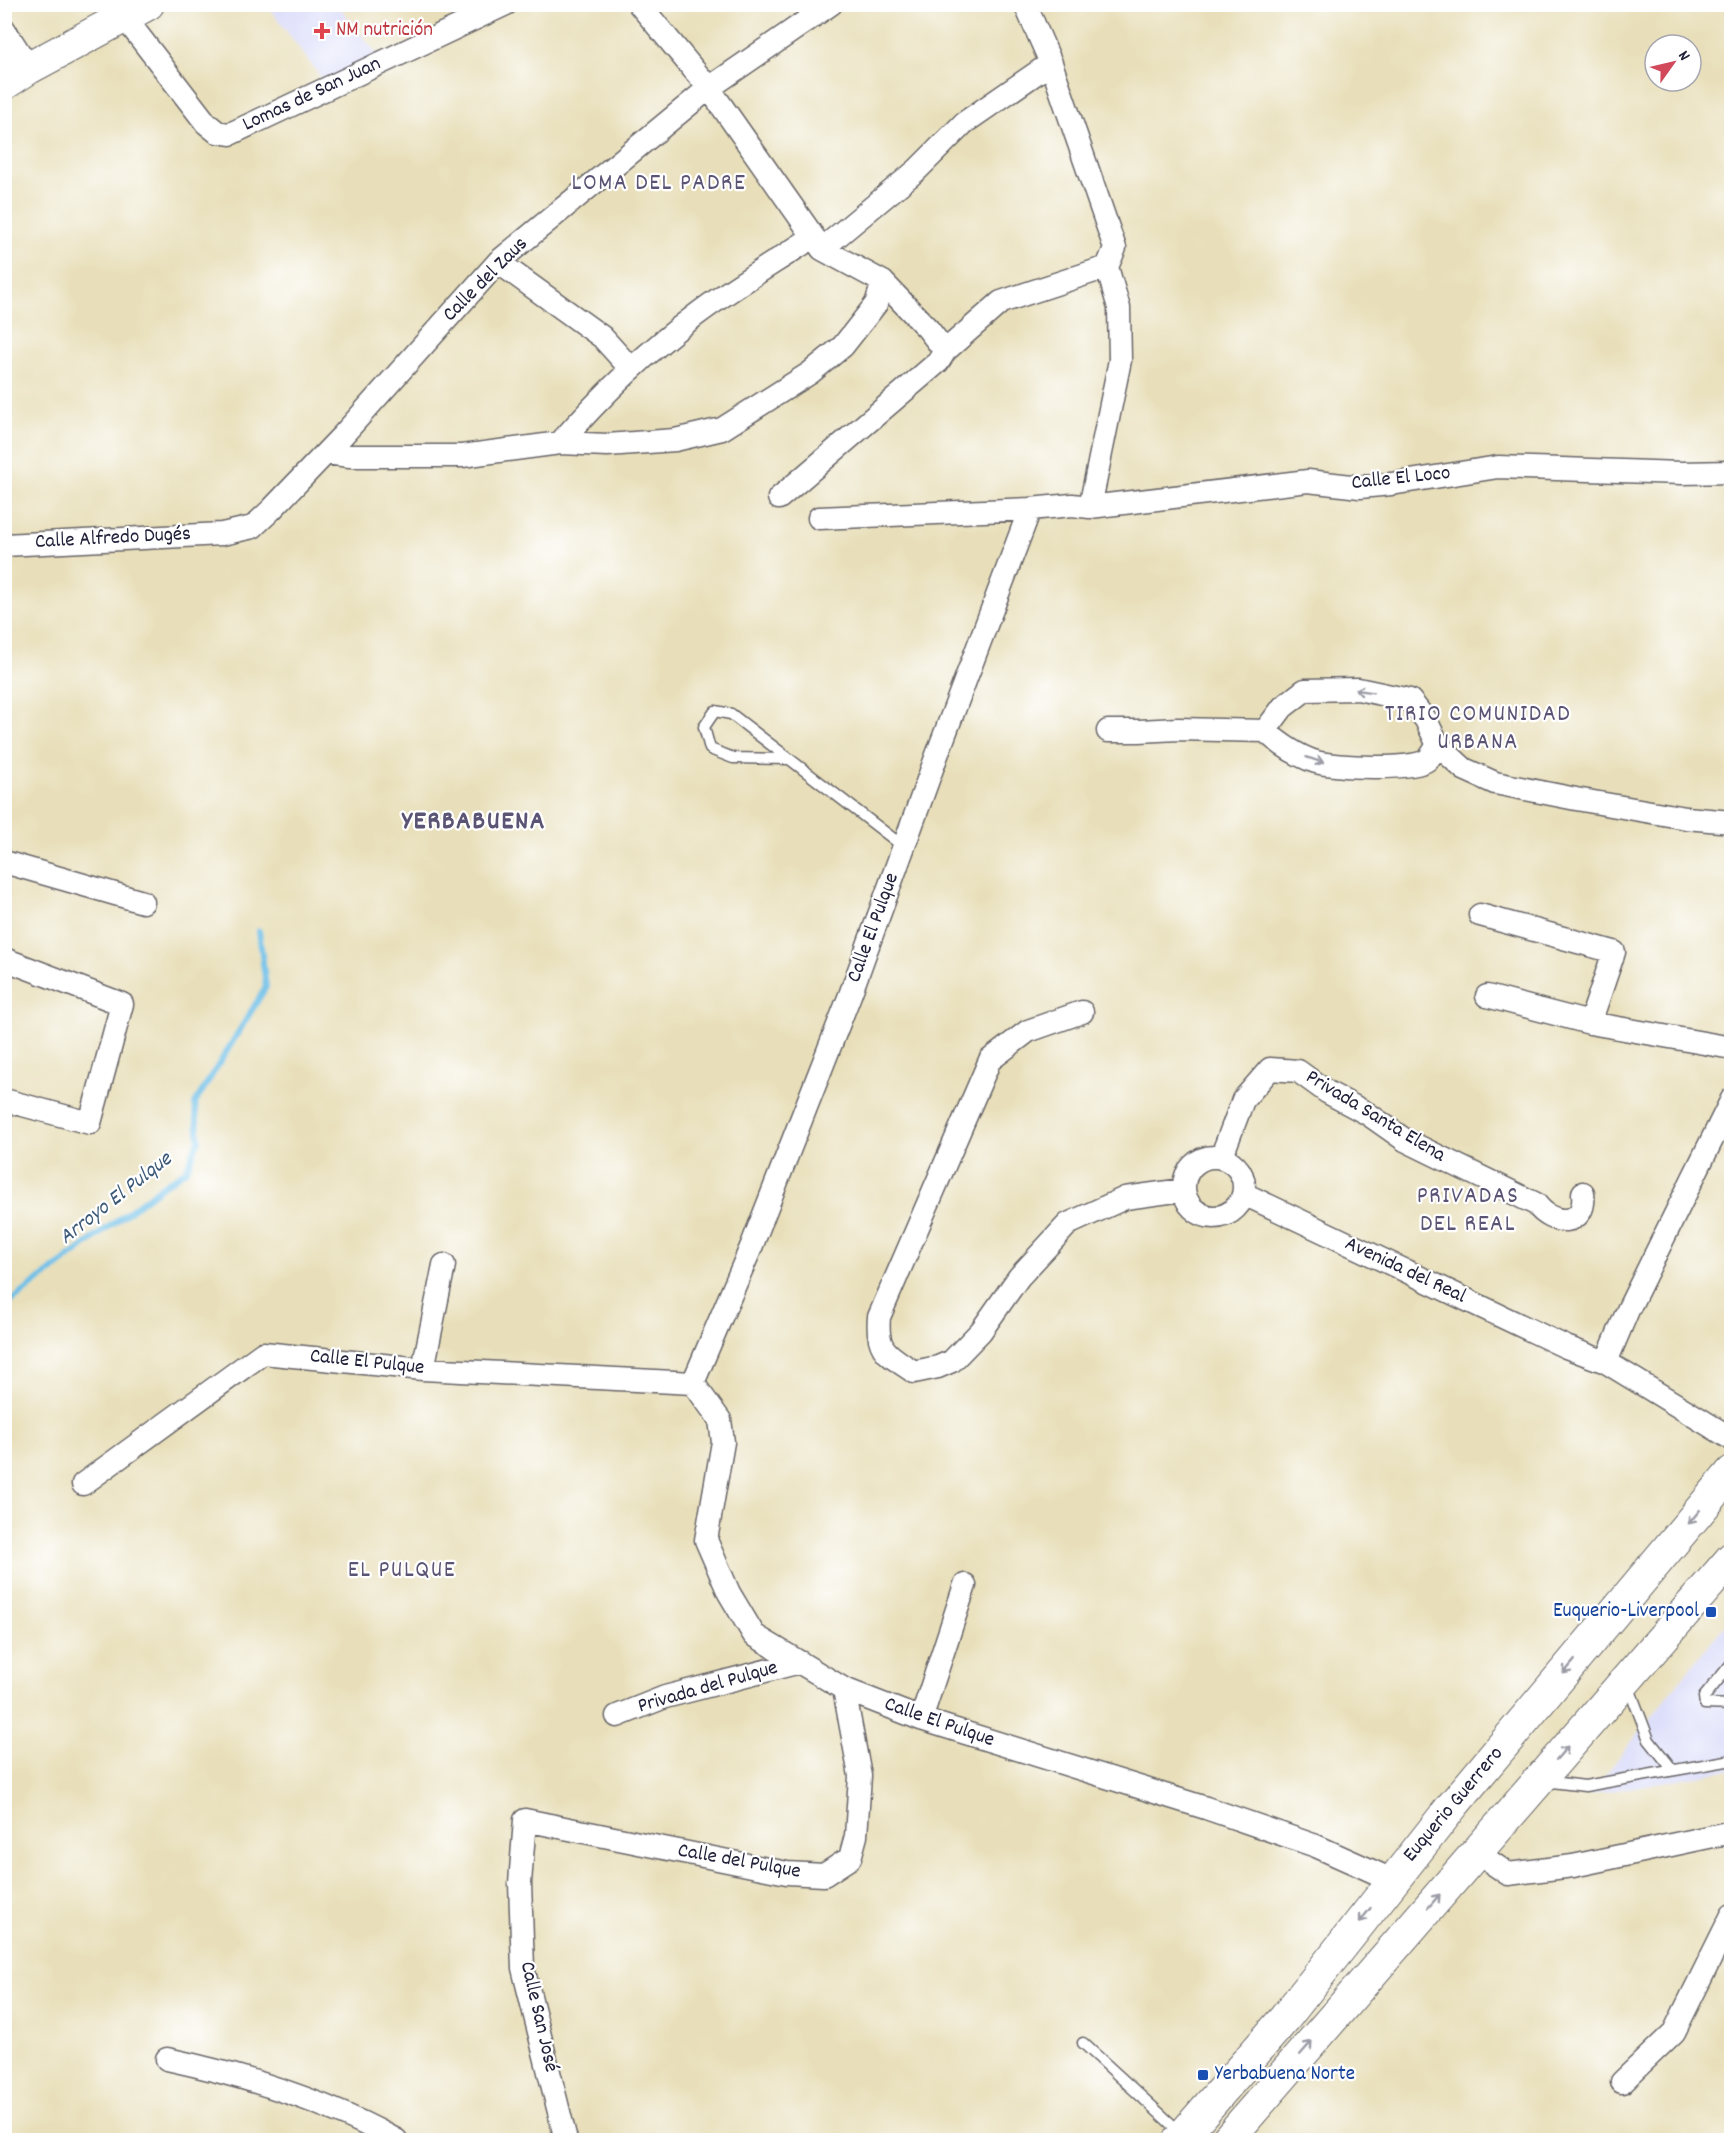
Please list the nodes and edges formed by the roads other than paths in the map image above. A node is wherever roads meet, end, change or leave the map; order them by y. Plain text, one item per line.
1 (506, 4) edge
2 (639, 4) edge
3 (831, 4) edge
4 (1025, 4) edge
5 (130, 9) edge
6 (4, 29) edge
7 (1051, 63) junction
8 (17, 76) edge
9 (709, 88) junction
10 (818, 243) junction
11 (498, 262) junction
12 (1107, 267) junction
13 (884, 282) junction
14 (945, 351) junction
15 (631, 369) junction
16 (560, 443) junction
17 (326, 453) junction
18 (1731, 472) edge
19 (779, 498) dead end
20 (1081, 506) junction
21 (1030, 510) junction
22 (819, 518) dead end
23 (222, 534) joint
24 (4, 545) edge
25 (1107, 730) dead end
26 (1265, 731) junction
27 (1438, 745) junction
28 (790, 759) junction
29 (1731, 822) edge
30 (904, 847) junction
31 (4, 862) edge
32 (143, 902) dead end
33 (1480, 915) dead end
34 (4, 958) edge
35 (1487, 996) dead end
36 (1082, 1012) dead end
37 (1590, 1023) junction
38 (1731, 1048) edge
39 (1731, 1099) edge
40 (4, 1100) edge
41 (1221, 1158) junction
42 (1183, 1190) junction
43 (1583, 1193) dead end
44 (1244, 1194) junction
45 (444, 1265) dead end
46 (1606, 1362) junction
47 (423, 1369) junction
48 (693, 1383) junction
49 (1731, 1439) edge
50 (1731, 1472) edge
51 (83, 1484) dead end
52 (1731, 1558) edge
53 (965, 1585) dead end
54 (800, 1662) junction
55 (1731, 1663) edge
56 (1626, 1679) junction
57 (844, 1689) junction
58 (1731, 1705) edge
59 (617, 1716) dead end
60 (921, 1719) junction
61 (1731, 1760) edge
62 (1673, 1770) junction
63 (1538, 1780) junction
64 (525, 1820) joint
65 (1731, 1832) edge
66 (1476, 1852) junction
67 (1392, 1880) junction
68 (1731, 1916) edge
69 (1083, 2043) dead end
70 (167, 2059) dead end
71 (1622, 2082) dead end
72 (1182, 2138) edge
73 (396, 2140) edge
74 (566, 2140) edge
75 (1227, 2140) edge

1 - 5 street, Lomas de San Juan
2 - 9 street
3 - 9 street, Calle del Zaus
4 - 7 street
5 - 8 main road
6 - 8 street
7 - 10 street
7 - 12 street
9 - 10 street
9 - 11 street, Calle del Zaus
10 - 13 street
10 - 15 street
11 - 15 street
11 - 17 street, Calle del Zaus
12 - 14 street
12 - 20 street
13 - 14 street
13 - 16 street
14 - 19 street
15 - 16 street
16 - 17 street
17 - 23 street, Calle del Zaus
18 - 20 street, Calle El Loco
20 - 21 street
21 - 22 street
21 - 30 street, Calle El Pulque
23 - 24 street, Calle Alfredo Dugés
25 - 26 street
26 -> 27 street
27 -> 26 street
27 - 29 street
28 - 28 lane
28 - 30 lane
30 - 48 street, Calle El Pulque
31 - 32 street
33 - 37 street
34 - 40 street
35 - 37 street
36 - 42 street
37 - 38 street
39 - 46 street
41 - 42 street
41 - 43 street, Privada Santa Elena
41 - 44 street
42 - 44 street
44 - 46 street, Avenida del Real
45 - 47 street
46 - 49 street, Avenida del Real
47 - 48 street, Calle El Pulque
47 - 51 street, Calle El Pulque
48 - 54 street, Calle El Pulque
50 -> 67 main road, Euquerio Guerrero
52 - 56 main road
53 - 60 street
54 - 57 street, Calle El Pulque
54 - 59 street, Privada del Pulque
55 - 58 lane
56 - 62 lane
63 -> 56 main road
57 - 60 street, Calle El Pulque
57 - 64 street, Calle del Pulque
60 - 67 street, Calle El Pulque
61 - 62 lane
62 - 63 lane
63 - 66 main road
64 - 74 street, Calle San José
65 - 66 street
75 -> 66 main road
67 -> 72 main road, Euquerio Guerrero
68 - 71 street
69 - 72 lane
70 - 73 street

